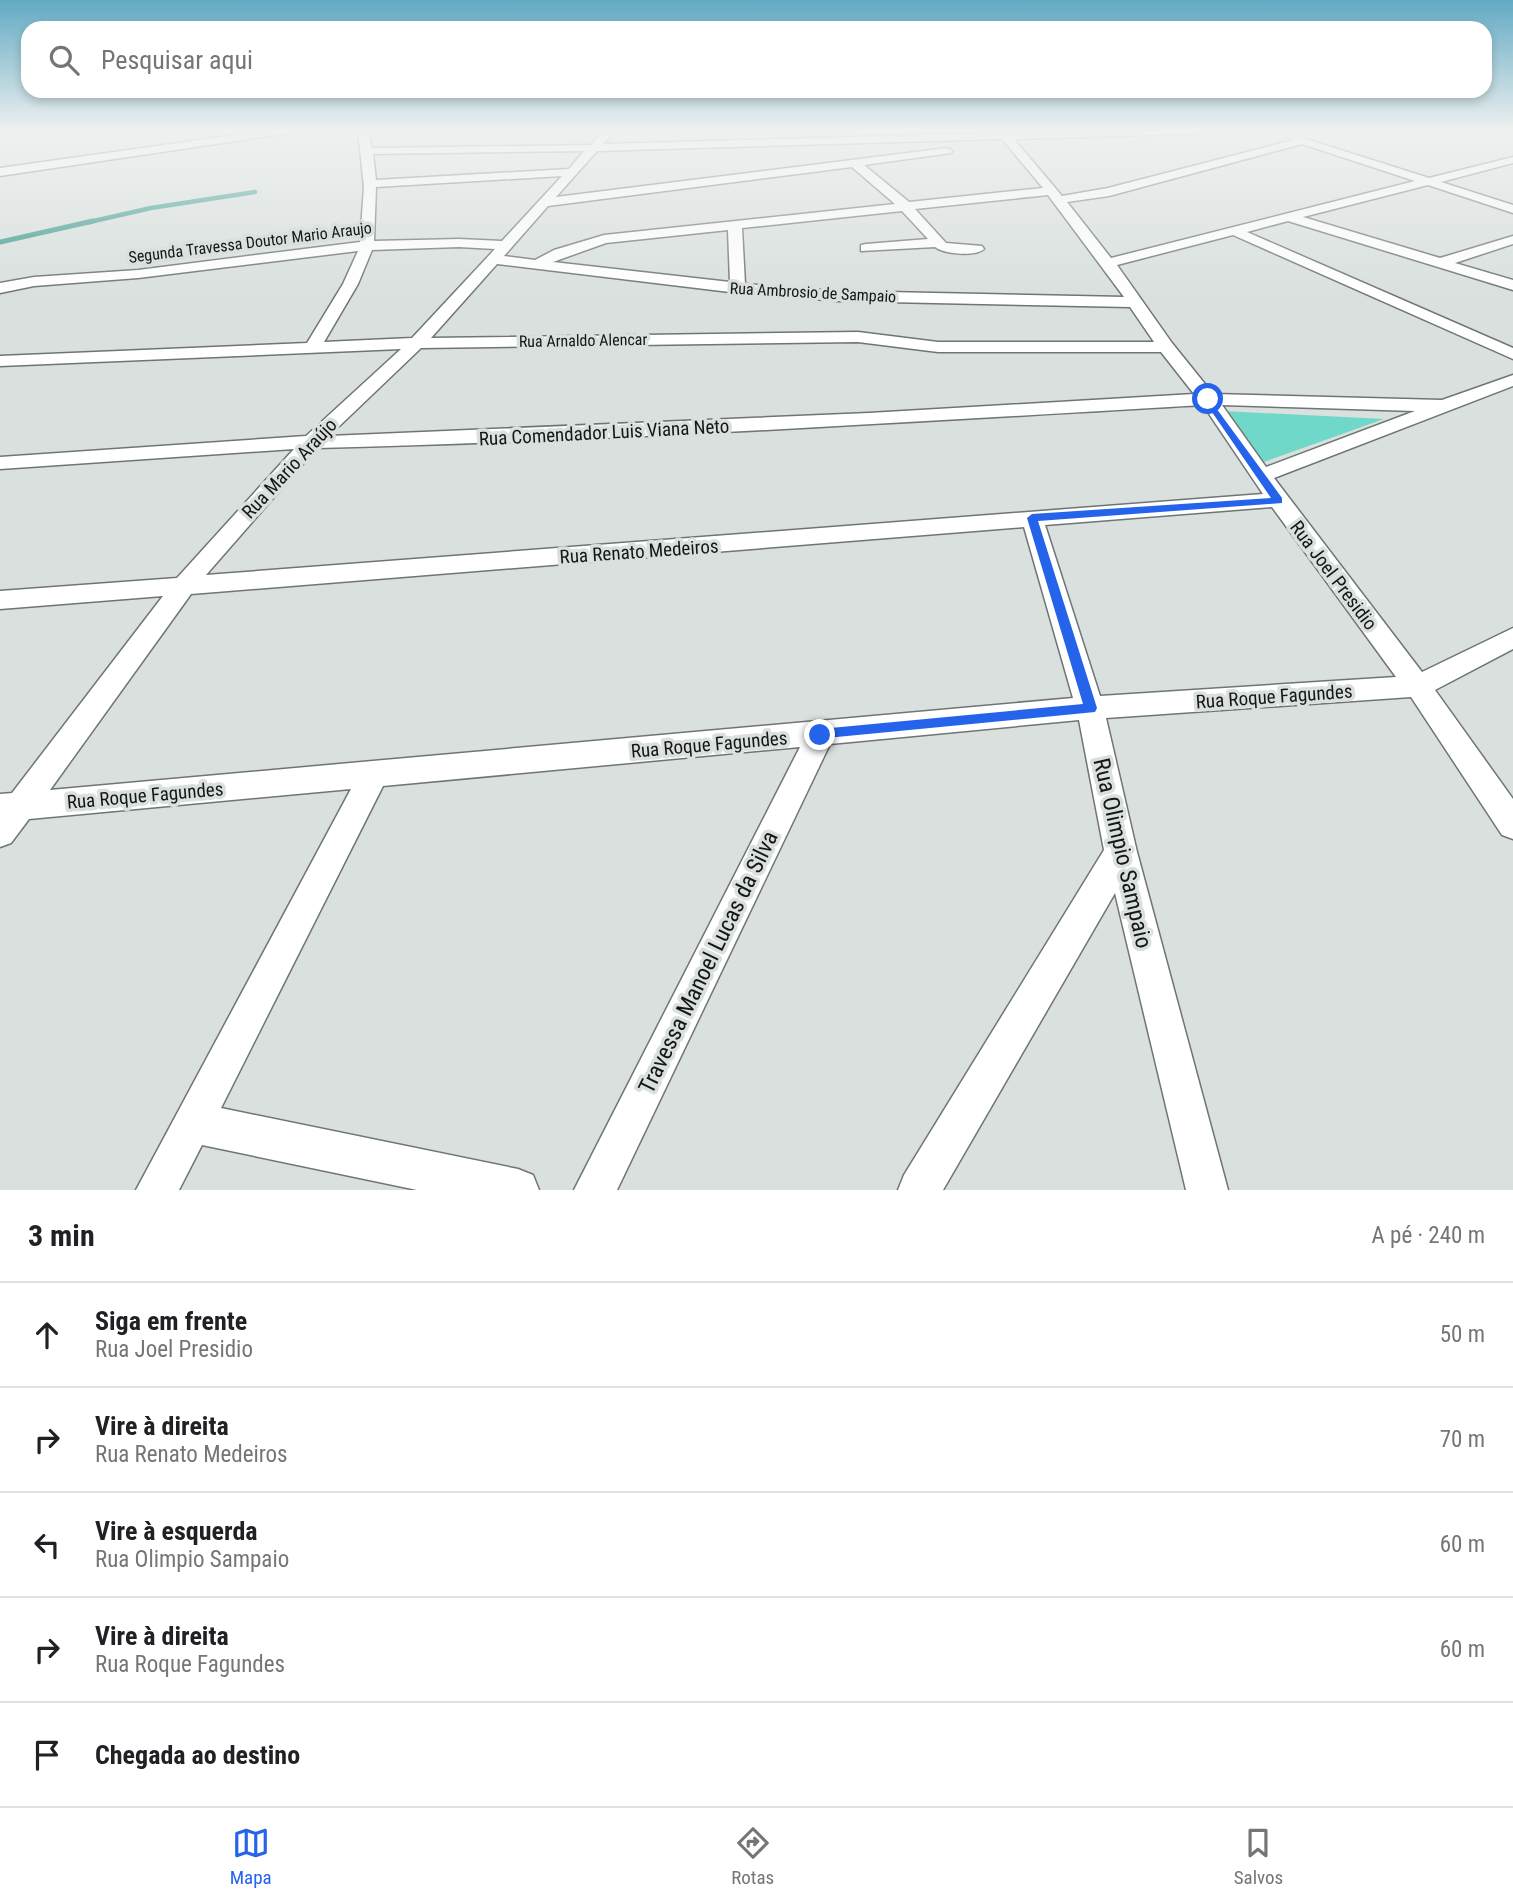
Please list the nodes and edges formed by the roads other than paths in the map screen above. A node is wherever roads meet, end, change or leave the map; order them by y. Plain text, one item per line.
1 (368, 186) edge
2 (558, 186) edge
3 (679, 186) edge
4 (881, 186) edge
5 (1046, 186) edge
6 (1133, 186) edge
7 (1404, 186) edge
8 (1441, 186) edge
9 (1054, 195) junction
10 (542, 203) junction
11 (904, 205) junction
12 (1513, 209) edge
13 (1288, 217) junction
14 (736, 225) junction
15 (1234, 230) junction
16 (1513, 240) edge
17 (936, 243) junction
18 (366, 244) junction
19 (866, 248) dead end
20 (977, 249) dead end
21 (500, 252) junction
22 (1108, 263) junction
23 (1439, 263) junction
24 (538, 264) junction
25 (1513, 285) edge
26 (0, 288) edge
27 (738, 288) junction
28 (1135, 302) junction
29 (416, 343) junction
30 (1166, 347) junction
31 (312, 348) junction
32 (1513, 354) edge
33 (0, 362) edge
34 (1513, 380) edge
35 (1208, 399) junction
36 (1441, 406) junction
37 (311, 442) junction
38 (0, 463) edge
39 (1261, 476) junction
40 (1278, 500) junction
41 (1032, 518) junction
42 (186, 584) junction
43 (0, 600) edge
44 (1510, 644) edge
45 (1418, 686) junction
46 (1090, 708) junction
47 (820, 735) junction
48 (374, 774) junction
49 (10, 807) edge
50 (1513, 825) edge
51 (0, 833) edge
52 (1121, 852) junction
53 (193, 1122) junction
54 (157, 1190) edge
55 (519, 1190) edge
56 (595, 1190) edge
57 (919, 1190) edge
58 (1207, 1190) edge

1 - 18 street
2 - 10 street, Rua Mario Araújo
3 - 10 street
4 - 11 street
5 - 9 street, Rua Joel Presidio
6 - 9 street
7 - 13 street
8 - 12 street
9 - 11 street
9 - 22 street, Rua Joel Presidio
10 - 21 street, Rua Mario Araújo
11 - 14 street
11 - 17 street
13 - 15 street
13 - 23 street
14 - 24 street
14 - 27 street
15 - 22 street
15 - 32 street
16 - 23 street
17 - 19 street
17 - 20 street
18 - 21 street, Segunda Travessa Doutor Mario Araujo
18 - 26 street, Segunda Travessa Doutor Mario Araujo
18 - 31 street
21 - 24 street, Rua Ambrosio de Sampaio
21 - 29 street, Rua Mario Araújo
22 - 28 street, Rua Joel Presidio
23 - 25 street
24 - 27 street, Rua Ambrosio de Sampaio
27 - 28 street, Rua Ambrosio de Sampaio
28 - 30 street, Rua Joel Presidio
29 - 30 street, Rua Arnaldo Alencar
29 - 31 street, Rua Arnaldo Alencar
29 - 37 street, Rua Mario Araújo
30 - 35 street, Rua Joel Presidio
31 - 33 street, Rua Arnaldo Alencar
34 - 36 street
35 - 36 street, Rua Comendador Luis Viana Neto
35 - 37 street, Rua Comendador Luis Viana Neto
35 - 39 street, Rua Joel Presidio
36 - 39 street
37 - 38 street, Rua Comendador Luis Viana Neto
37 - 42 street, Rua Mario Araújo
39 - 40 street, Rua Joel Presidio
40 - 41 street, Rua Renato Medeiros
40 - 45 street, Rua Joel Presidio
41 - 42 street, Rua Renato Medeiros
41 - 46 street, Rua Olimpio Sampaio
42 - 43 street, Rua Renato Medeiros
42 - 49 street, Rua Mario Araújo
44 - 45 street, Rua Roque Fagundes
45 - 46 street, Rua Roque Fagundes
45 - 50 street, Rua Joel Presidio
46 - 47 street, Rua Roque Fagundes
46 - 52 street, Rua Olimpio Sampaio
47 - 48 street, Rua Roque Fagundes
47 - 56 street, Travessa Manoel Lucas da Silva
48 - 49 street, Rua Roque Fagundes
48 - 53 street
49 - 51 street, Rua Mario Araújo
52 - 57 street
52 - 58 street, Rua Olimpio Sampaio
53 - 54 street
53 - 55 street

